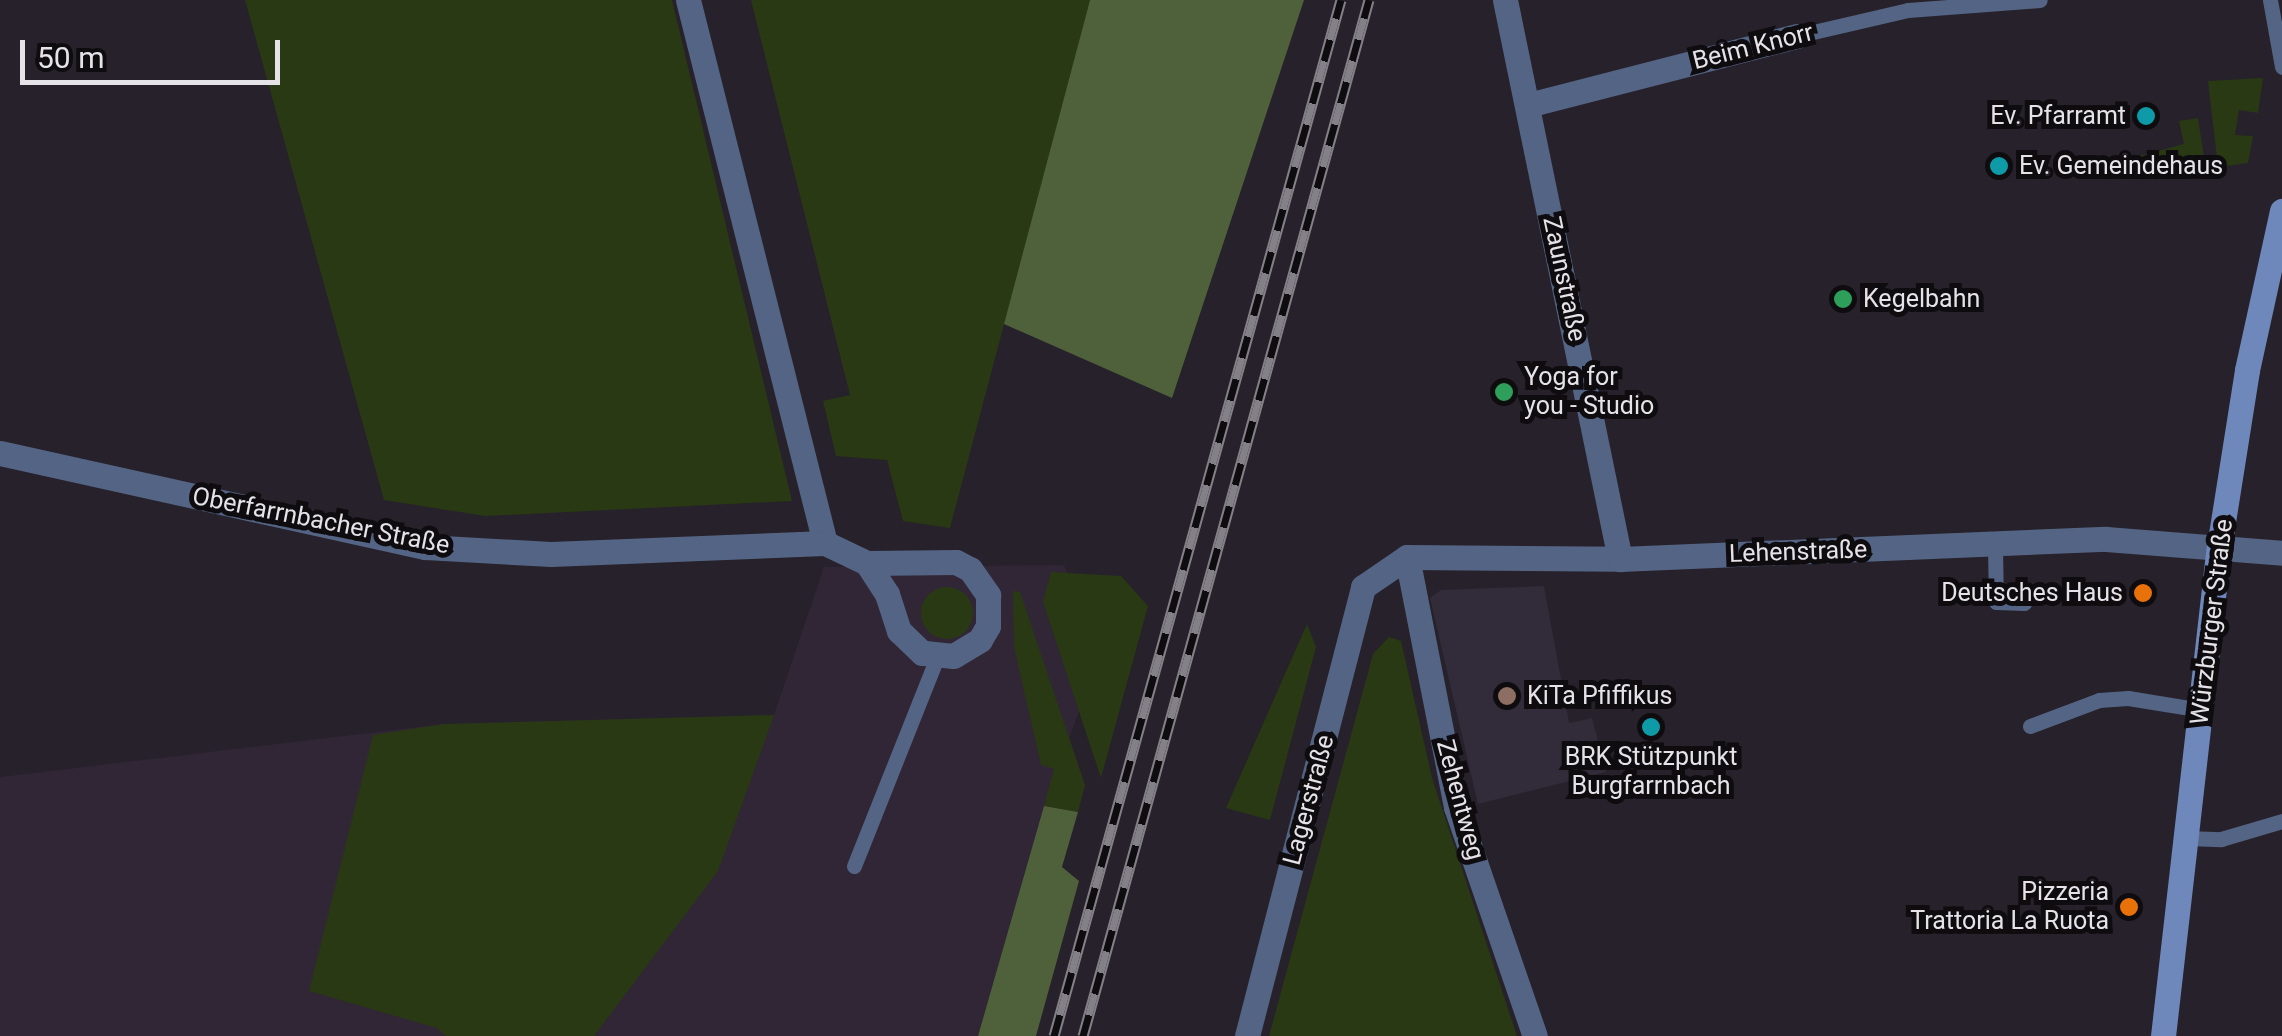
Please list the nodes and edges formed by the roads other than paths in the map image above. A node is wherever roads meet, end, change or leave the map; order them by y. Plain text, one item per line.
1 (688, 0) edge
2 (1505, 0) edge
3 (2040, 0) edge
4 (2270, 0) edge
5 (1796, 36) joint
6 (2282, 67) edge
7 (1528, 105) junction
8 (2282, 211) edge
9 (0, 453) edge
10 (826, 543) junction
11 (1995, 547) junction
12 (2219, 547) junction
13 (2282, 553) edge
14 (1407, 557) junction
15 (1620, 559) junction
16 (867, 563) junction
17 (1380, 570) joint
18 (2028, 590) dead end
19 (937, 657) junction
20 (2201, 710) junction
21 (2030, 726) dead end
22 (2282, 821) edge
23 (2188, 838) junction
24 (854, 866) dead end
25 (1246, 1036) edge
26 (1535, 1036) edge
27 (2163, 1036) edge

1 - 10 street
2 - 7 street, Zaunstraße
3 - 5 lane, Beim Knorr
4 - 6 lane
5 - 7 street, Beim Knorr
7 - 15 street, Zaunstraße
8 - 12 street, Würzburger Straße
9 - 10 street, Oberfarrnbacher Straße
10 - 16 street, Oberfarrnbacher Straße
11 - 12 street, Lehenstraße
11 - 15 street, Lehenstraße
11 - 18 lane
12 - 13 street, Lehenstraße
12 - 20 street, Würzburger Straße
14 - 15 street, Lehenstraße
14 - 17 street, Lehenstraße
14 - 26 street, Zehentweg
16 - 19 street
16 - 19 street, Oberfarrnbacher Straße
17 - 25 street, Lagerstraße
19 - 24 lane
20 - 21 lane
20 - 23 street, Würzburger Straße
22 - 23 lane
23 - 27 street, Würzburger Straße

